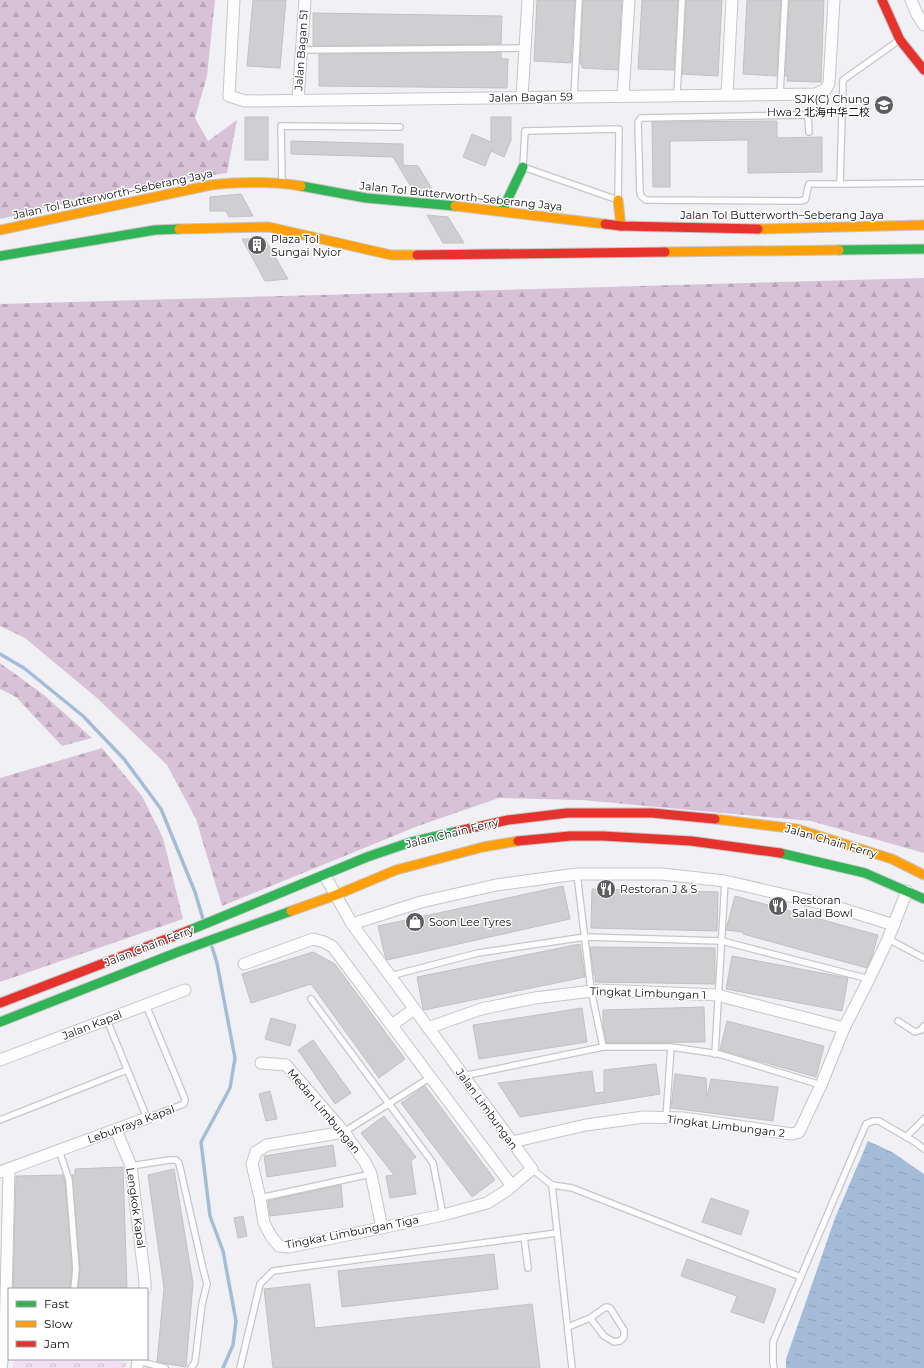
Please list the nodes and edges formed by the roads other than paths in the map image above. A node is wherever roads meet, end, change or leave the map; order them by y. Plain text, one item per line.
1 (234, 0) edge
2 (305, 0) edge
3 (528, 0) edge
4 (579, 0) edge
5 (629, 0) edge
6 (682, 0) edge
7 (732, 0) edge
8 (785, 0) edge
9 (834, 0) edge
10 (882, 0) edge
11 (911, 0) edge
12 (924, 24) edge
13 (900, 40) junction
14 (525, 48) junction
15 (301, 50) junction
16 (924, 70) edge
17 (780, 94) junction
18 (677, 95) junction
19 (727, 95) junction
20 (574, 96) junction
21 (623, 96) junction
22 (522, 97) junction
23 (298, 100) junction
24 (400, 127) dead end
25 (809, 132) dead end
26 (523, 167) junction
27 (282, 183) junction
28 (924, 183) edge
29 (840, 184) junction
30 (618, 200) junction
31 (502, 211) junction
32 (924, 225) edge
33 (621, 226) junction
34 (0, 230) edge
35 (924, 249) edge
36 (0, 256) edge
37 (892, 859) junction
38 (924, 867) edge
39 (577, 874) junction
40 (924, 875) edge
41 (325, 876) junction
42 (725, 880) junction
43 (907, 891) junction
44 (336, 895) junction
45 (924, 899) edge
46 (352, 924) junction
47 (894, 925) junction
48 (585, 937) junction
49 (888, 938) junction
50 (722, 941) junction
51 (924, 958) edge
52 (244, 964) dead end
53 (390, 976) junction
54 (869, 979) junction
55 (185, 990) dead end
56 (591, 990) junction
57 (717, 995) junction
58 (311, 999) dead end
59 (0, 1003) edge
60 (146, 1005) junction
61 (414, 1010) junction
62 (107, 1020) junction
63 (898, 1021) dead end
64 (0, 1022) edge
65 (392, 1026) junction
66 (924, 1026) edge
67 (428, 1028) junction
68 (844, 1028) junction
69 (603, 1047) junction
70 (671, 1047) junction
71 (715, 1054) junction
72 (0, 1060) edge
73 (261, 1063) dead end
74 (127, 1070) junction
75 (463, 1076) junction
76 (431, 1077) junction
77 (820, 1085) junction
78 (389, 1104) junction
79 (147, 1118) junction
80 (666, 1118) junction
81 (924, 1119) edge
82 (0, 1120) edge
83 (116, 1130) junction
84 (344, 1132) junction
85 (512, 1142) junction
86 (915, 1142) junction
87 (59, 1150) junction
88 (924, 1150) edge
89 (131, 1166) junction
90 (532, 1169) junction
91 (5, 1170) edge
92 (371, 1174) junction
93 (552, 1185) junction
94 (512, 1186) junction
95 (260, 1198) junction
96 (443, 1215) junction
97 (382, 1228) junction
98 (557, 1233) junction
99 (524, 1237) junction
100 (528, 1268) dead end
101 (801, 1277) junction
102 (74, 1288) edge
103 (145, 1288) edge
104 (590, 1318) junction
105 (568, 1327) junction
106 (7, 1342) edge
107 (138, 1363) edge
108 (1, 1368) edge
109 (165, 1368) edge
110 (191, 1368) edge
111 (240, 1368) edge
112 (572, 1368) edge
113 (774, 1368) edge

1 - 23 street, Jalan Bagan 59
2 - 15 street, Jalan Bagan 51
3 - 14 street
4 - 20 lane
5 - 21 street
6 - 18 lane
7 - 19 street
8 - 17 lane
9 - 17 street, Jalan Bagan 59
10 - 13 main road
11 - 12 street
13 - 16 main road
13 - 29 lane
14 - 15 lane
14 - 22 street
15 - 23 street, Jalan Bagan 51
17 - 19 street, Jalan Bagan 59
18 - 19 street, Jalan Bagan 59
18 - 21 street, Jalan Bagan 59
20 - 21 street, Jalan Bagan 59
20 - 22 street, Jalan Bagan 59
22 - 23 street, Jalan Bagan 59
24 - 27 lane
25 - 29 lane
26 - 30 lane
26 - 30 lane
26 - 31 main road
27 - 31 main road, Jalan Tol Butterworth–Seberang Jaya
27 - 34 main road, Jalan Tol Butterworth–Seberang Jaya
28 - 29 lane
30 - 33 main road
31 - 33 main road, Jalan Tol Butterworth–Seberang Jaya
32 - 33 main road, Jalan Tol Butterworth–Seberang Jaya
35 - 36 main road
37 - 38 main road
37 - 40 main road, Jalan Chain Ferry
37 - 41 main road, Jalan Chain Ferry
39 - 42 street
39 - 46 street
39 - 48 lane
41 - 44 street, Jalan Limbungan
41 - 59 main road, Jalan Chain Ferry
42 - 47 street
42 - 50 lane
43 - 44 main road, Jalan Chain Ferry
43 - 45 main road, Jalan Chain Ferry
43 - 47 street, Tingkat Limbungan 2
44 - 46 street, Jalan Limbungan
44 - 64 main road, Jalan Chain Ferry
46 - 53 street, Jalan Limbungan
47 - 49 street, Tingkat Limbungan 2
48 - 50 lane
48 - 53 lane
48 - 56 lane
49 - 51 lane
49 - 54 street, Tingkat Limbungan 2
50 - 54 lane
50 - 57 lane
52 - 65 street
53 - 61 street, Jalan Limbungan
54 - 68 street, Tingkat Limbungan 2
55 - 60 street, Jalan Kapal
56 - 57 street, Tingkat Limbungan 1
56 - 67 street, Tingkat Limbungan 1
56 - 69 lane
57 - 68 street, Tingkat Limbungan 1
57 - 71 lane
58 - 78 lane
60 - 62 street, Jalan Kapal
60 - 79 lane, Lebuhraya Kapal
61 - 65 street
61 - 67 street, Jalan Limbungan
62 - 72 street, Jalan Kapal
62 - 74 lane
63 - 66 lane
65 - 76 street
67 - 75 street, Jalan Limbungan
68 - 77 street, Tingkat Limbungan 2
69 - 70 lane
69 - 75 lane
70 - 71 lane
70 - 80 lane
71 - 77 lane
73 - 84 street, Medan Limbungan
74 - 79 lane
74 - 82 lane
75 - 85 street, Jalan Limbungan
76 - 78 lane
76 - 94 street
77 - 80 street, Tingkat Limbungan 2
78 - 84 lane
78 - 96 lane
79 - 83 street, Lebuhraya Kapal
80 - 85 street, Tingkat Limbungan 2
81 - 86 lane
83 - 87 street, Lebuhraya Kapal
83 - 89 street, Lengkok Kapal
84 - 92 street, Medan Limbungan
84 - 95 street, Tingkat Limbungan Tiga
85 - 90 street, Jalan Limbungan
86 - 88 lane
86 - 101 lane
87 - 91 street, Lebuhraya Kapal
87 - 102 lane
89 - 103 street, Lengkok Kapal
89 - 110 lane
90 - 93 lane, Jalan Limbungan
90 - 94 street, Tingkat Limbungan Tiga
91 - 106 street
92 - 95 lane
92 - 97 street, Medan Limbungan
93 - 98 lane
93 - 101 lane
94 - 96 street, Tingkat Limbungan Tiga
95 - 97 street, Tingkat Limbungan Tiga
96 - 97 street, Tingkat Limbungan Tiga
98 - 99 lane
98 - 105 lane
99 - 100 lane
99 - 111 lane
101 - 113 lane
104 - 104 lane
104 - 105 lane
105 - 112 lane
106 - 108 street
107 - 109 lane

